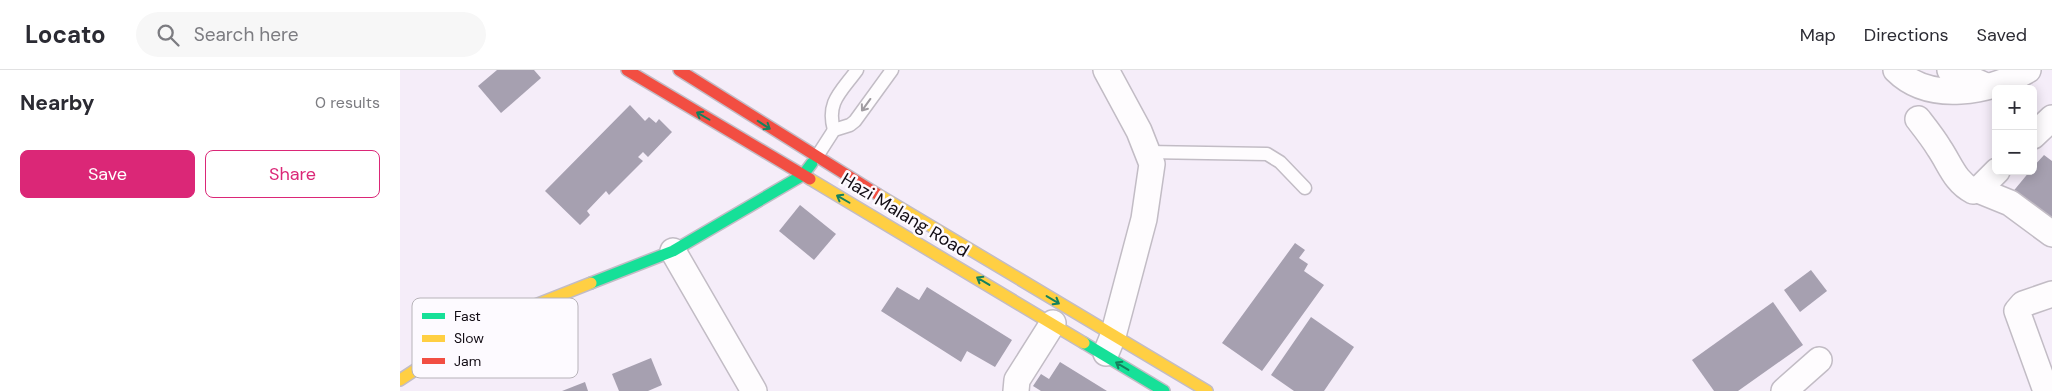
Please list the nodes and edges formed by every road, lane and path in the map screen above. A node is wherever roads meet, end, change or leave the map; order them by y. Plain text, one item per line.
1 (627, 70) edge
2 (679, 70) edge
3 (857, 70) edge
4 (892, 70) edge
5 (1106, 70) edge
6 (1896, 70) edge
7 (1950, 70) edge
8 (2028, 70) edge
9 (1988, 87) junction
10 (2052, 118) edge
11 (1918, 119) dead end
12 (834, 130) junction
13 (2037, 132) edge
14 (1147, 152) junction
15 (816, 158) junction
16 (803, 175) junction
17 (1993, 175) edge
18 (1305, 188) dead end
19 (1978, 190) junction
20 (2052, 234) edge
21 (674, 251) junction
22 (2052, 294) edge
23 (554, 298) edge
24 (1053, 323) junction
25 (1109, 346) junction
26 (1819, 360) dead end
27 (412, 372) edge
28 (400, 380) edge
29 (754, 391) edge
30 (1016, 391) edge
31 (1164, 391) edge
32 (1208, 391) edge
33 (1784, 391) edge
34 (2046, 391) edge

16 -> 1 main road, Hazi Malang Road
2 -> 15 main road, Hazi Malang Road
3 - 12 lane
4 -> 12 lane
5 - 14 street
6 - 9 street
7 - 9 street
8 - 9 street
10 - 13 street
11 - 19 street
12 - 15 lane
14 - 18 lane
14 - 25 street
15 - 16 main road
15 -> 25 main road, Hazi Malang Road
16 - 21 main road
24 -> 16 main road, Hazi Malang Road
17 - 19 street
19 - 20 street
21 - 23 main road
21 - 29 street
22 - 34 street
24 - 25 main road, Hazi Malang Road
24 - 30 street
31 -> 25 main road, Hazi Malang Road
25 - 32 main road, Hazi Malang Road
26 - 33 street
27 - 28 main road

